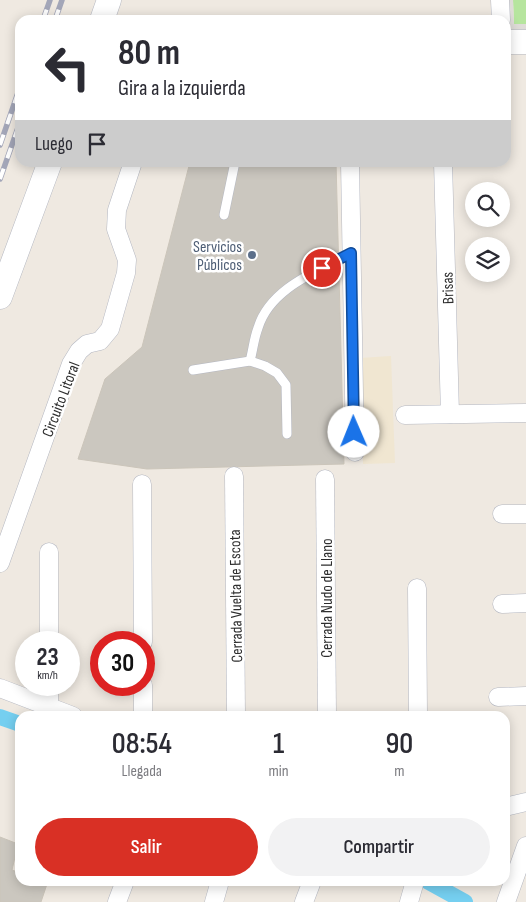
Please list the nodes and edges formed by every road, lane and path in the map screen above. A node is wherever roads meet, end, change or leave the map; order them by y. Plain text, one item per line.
1 (109, 0) edge
2 (500, 0) edge
3 (104, 15) edge
4 (501, 15) edge
5 (511, 42) edge
6 (526, 42) edge
7 (48, 167) edge
8 (131, 167) edge
9 (234, 167) edge
10 (350, 167) edge
11 (443, 167) edge
12 (224, 216) dead end
13 (351, 253) junction
14 (0, 297) edge
15 (250, 362) junction
16 (193, 370) dead end
17 (526, 413) edge
18 (450, 414) junction
19 (405, 415) dead end
20 (288, 434) dead end
21 (355, 452) dead end
22 (234, 476) dead end
23 (325, 479) dead end
24 (142, 484) dead end
25 (502, 514) dead end
26 (526, 514) edge
27 (49, 552) dead end
28 (0, 563) edge
29 (416, 588) dead end
30 (526, 603) edge
31 (502, 604) dead end
32 (49, 631) edge
33 (143, 631) edge
34 (0, 688) edge
35 (49, 696) edge
36 (143, 696) edge
37 (526, 696) edge
38 (498, 697) dead end
39 (49, 707) junction
40 (60, 711) edge
41 (143, 711) edge
42 (236, 711) edge
43 (327, 711) edge
44 (418, 711) edge
45 (526, 802) edge
46 (510, 806) edge
47 (526, 846) edge
48 (123, 886) edge
49 (219, 886) edge
50 (310, 886) edge
51 (414, 886) edge
52 (118, 902) edge
53 (214, 902) edge
54 (304, 902) edge
55 (409, 902) edge
56 (506, 902) edge

1 - 3 street
2 - 4 street
5 - 6 street
7 - 14 street
8 - 28 street, Circuito Litoral
9 - 12 lane
10 - 13 street
11 - 18 street, Brisas
13 - 15 lane
13 - 21 street
15 - 16 lane
15 - 20 lane
17 - 18 street
18 - 19 street
22 - 42 street, Cerrada Vuelta de Escota
23 - 43 street, Cerrada Nudo de Llano
24 - 33 street
25 - 26 street
27 - 32 street
29 - 44 street
30 - 31 street
34 - 39 street
35 - 39 street
36 - 41 street
37 - 38 street
39 - 40 street
45 - 46 street
47 - 56 street
48 - 52 street
49 - 53 street
50 - 54 street
51 - 55 street

